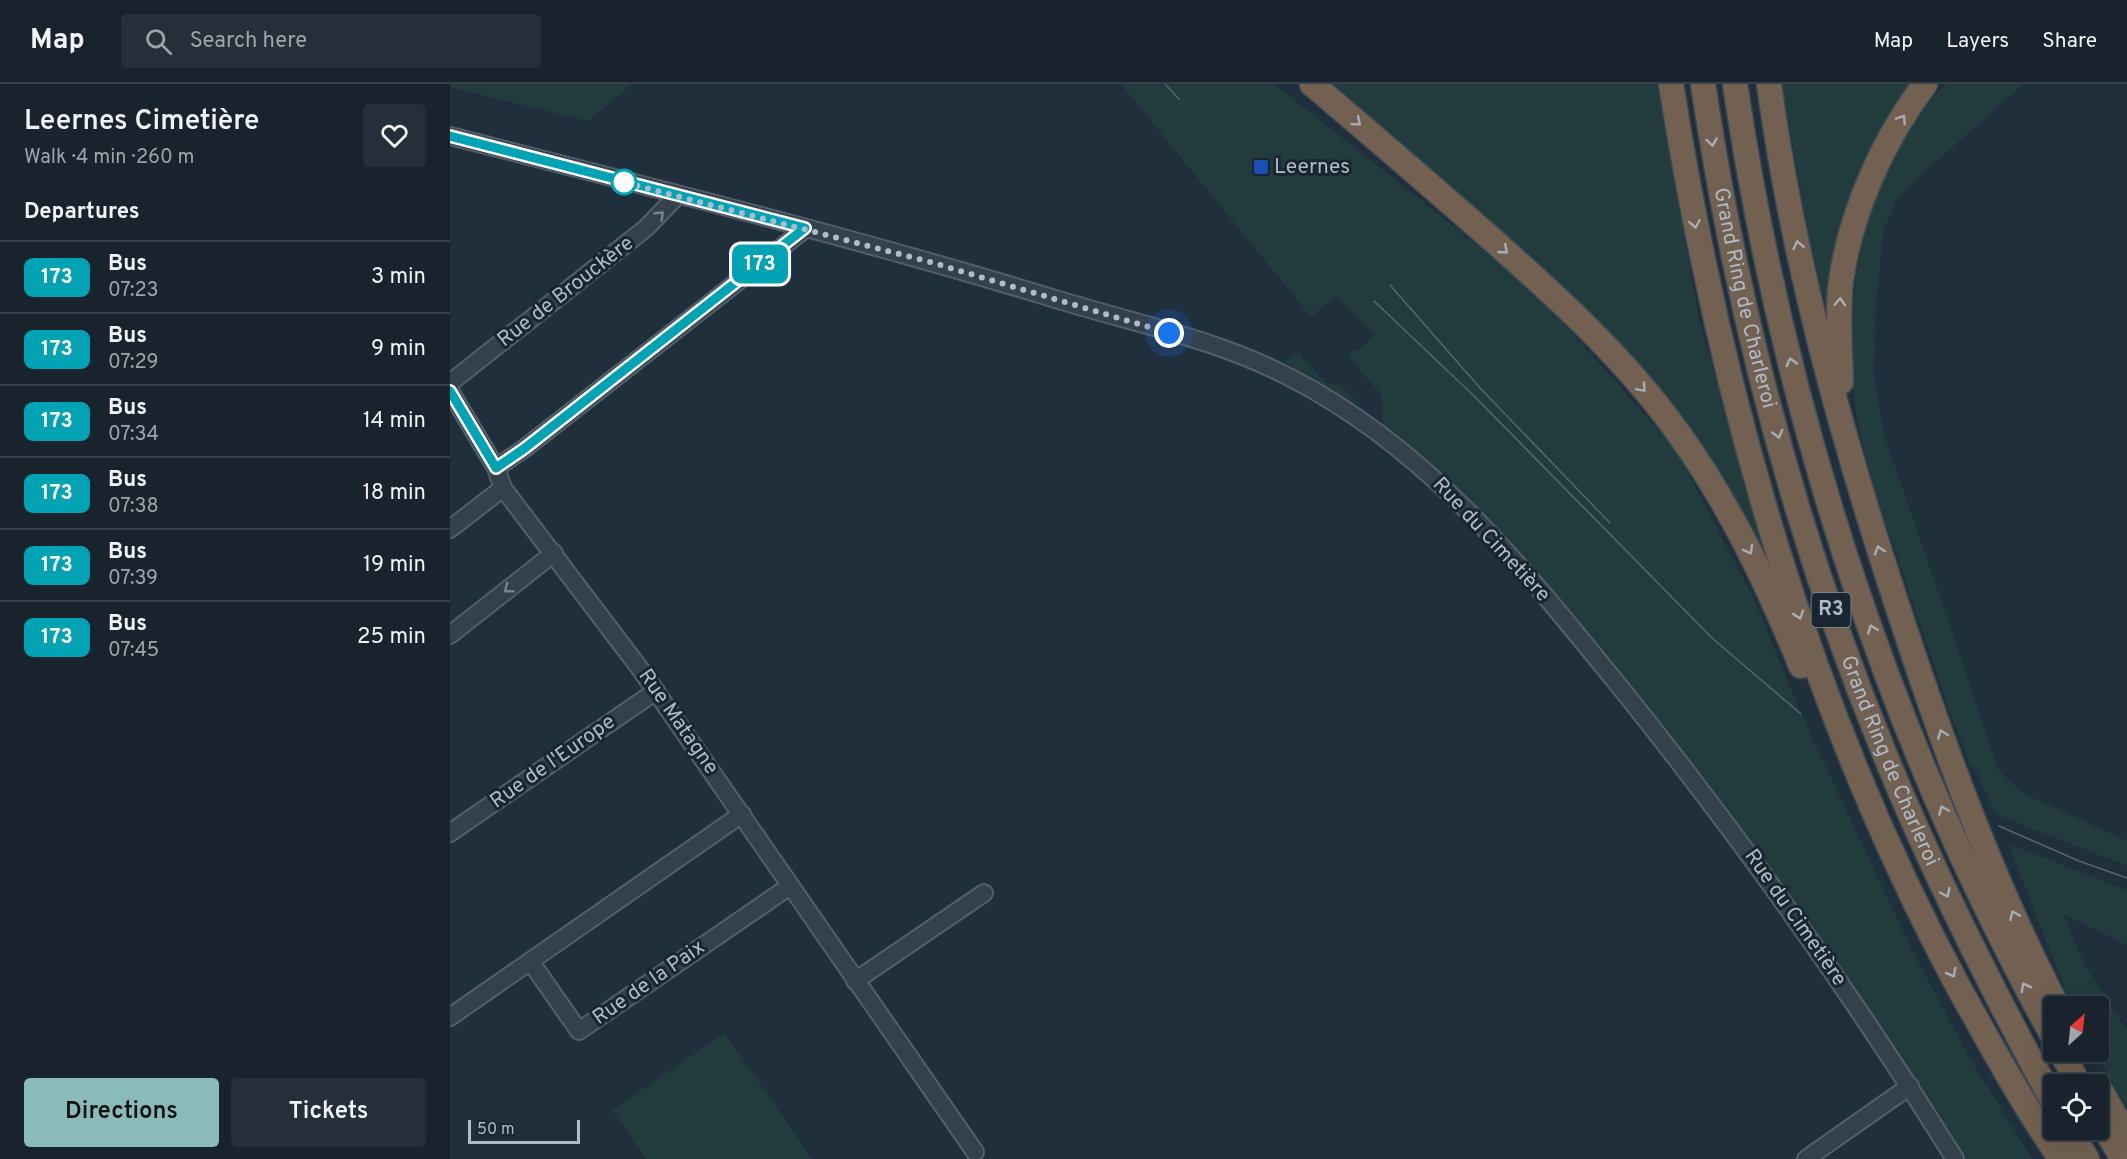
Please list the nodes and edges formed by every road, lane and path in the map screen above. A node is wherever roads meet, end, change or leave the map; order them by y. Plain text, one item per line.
1 (1312, 84) edge
2 (1671, 84) edge
3 (1703, 84) edge
4 (1735, 84) edge
5 (1769, 84) edge
6 (1925, 84) edge
7 (450, 136) edge
8 (677, 196) junction
9 (805, 228) junction
10 (450, 383) edge
11 (450, 391) edge
12 (1843, 424) junction
13 (496, 468) junction
14 (502, 488) junction
15 (450, 529) edge
16 (554, 553) junction
17 (450, 635) edge
18 (656, 691) junction
19 (1854, 769) junction
20 (742, 814) junction
21 (450, 833) edge
22 (790, 886) junction
23 (984, 893) dead end
24 (530, 962) junction
25 (855, 981) junction
26 (2051, 996) edge
27 (450, 1017) edge
28 (2043, 1018) edge
29 (2043, 1083) edge
30 (1910, 1086) junction
31 (2109, 1105) edge
32 (2109, 1136) edge
33 (2127, 1137) edge
34 (2075, 1140) edge
35 (975, 1152) dead end
36 (1806, 1159) edge
37 (1955, 1159) edge
38 (2061, 1159) edge
39 (2087, 1159) edge
40 (2123, 1159) edge

1 -> 19 highway
2 -> 19 highway
3 -> 29 highway, Grand Ring de Charleroi / R3
28 -> 4 highway, Grand Ring de Charleroi / R3
12 -> 5 highway
12 -> 6 highway
7 - 8 street, Rue du Cimetière
8 - 9 street, Rue du Cimetière
10 -> 8 street, Rue de Brouckère
9 - 13 street
9 - 30 street, Rue du Cimetière
11 - 13 street, Rue Matagne
26 -> 12 highway
13 - 14 street, Rue Matagne
14 - 15 street
14 - 16 street, Rue Matagne
16 -> 17 street
16 - 18 street, Rue Matagne
18 - 20 street, Rue Matagne
18 - 21 street, Rue de l'Europe
19 -> 38 highway
20 - 22 street, Rue Matagne
20 - 24 street
22 - 24 street, Rue de la Paix
22 - 25 street, Rue Matagne
23 - 25 street
24 - 27 street
25 - 35 street, Rue Matagne
30 - 36 street
30 - 37 street, Rue du Cimetière
31 - 33 highway
32 - 40 highway
34 - 39 highway

